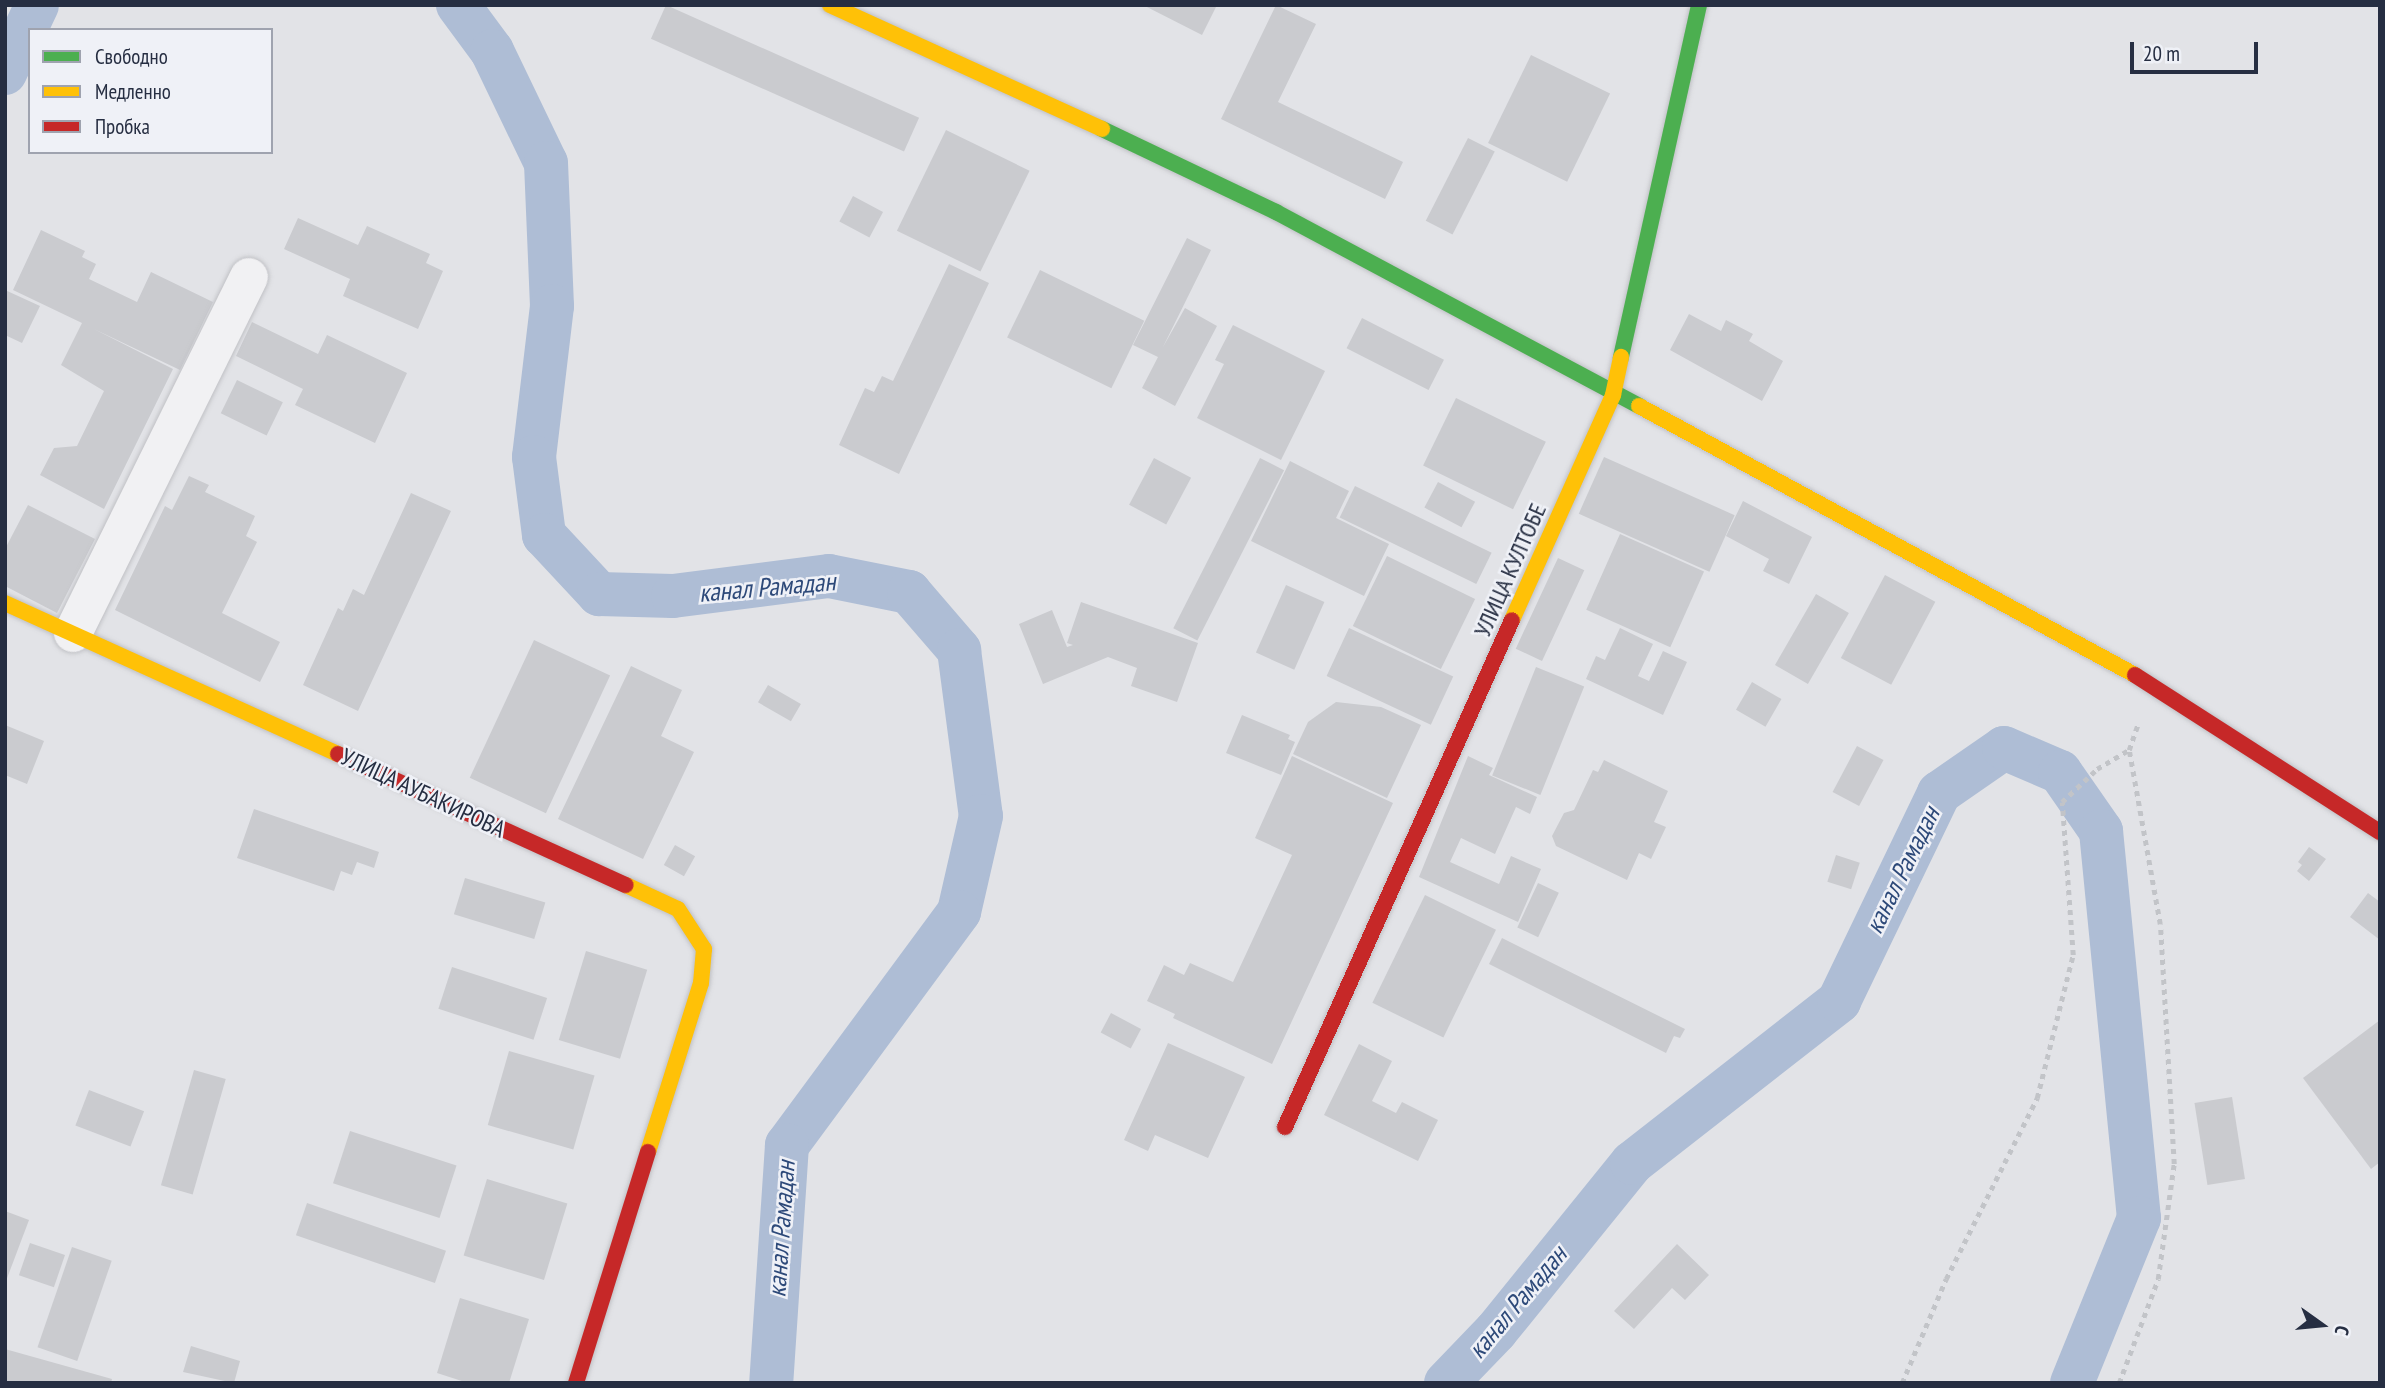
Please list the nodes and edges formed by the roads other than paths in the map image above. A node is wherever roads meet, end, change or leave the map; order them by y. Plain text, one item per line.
1 (830, 5) edge
2 (1699, 5) edge
3 (249, 277) dead end
4 (1613, 395) junction
5 (5, 603) edge
6 (73, 633) junction
7 (2380, 832) edge
8 (1285, 1127) dead end
9 (576, 1383) edge

1 - 4 street
2 - 4 street, УЛИЦА КУЛТОБЕ
3 - 6 street
4 - 7 street
4 - 8 street, УЛИЦА КУЛТОБЕ
5 - 6 street, УЛИЦА АУБАКИРОВА
6 - 9 street, УЛИЦА АУБАКИРОВА

